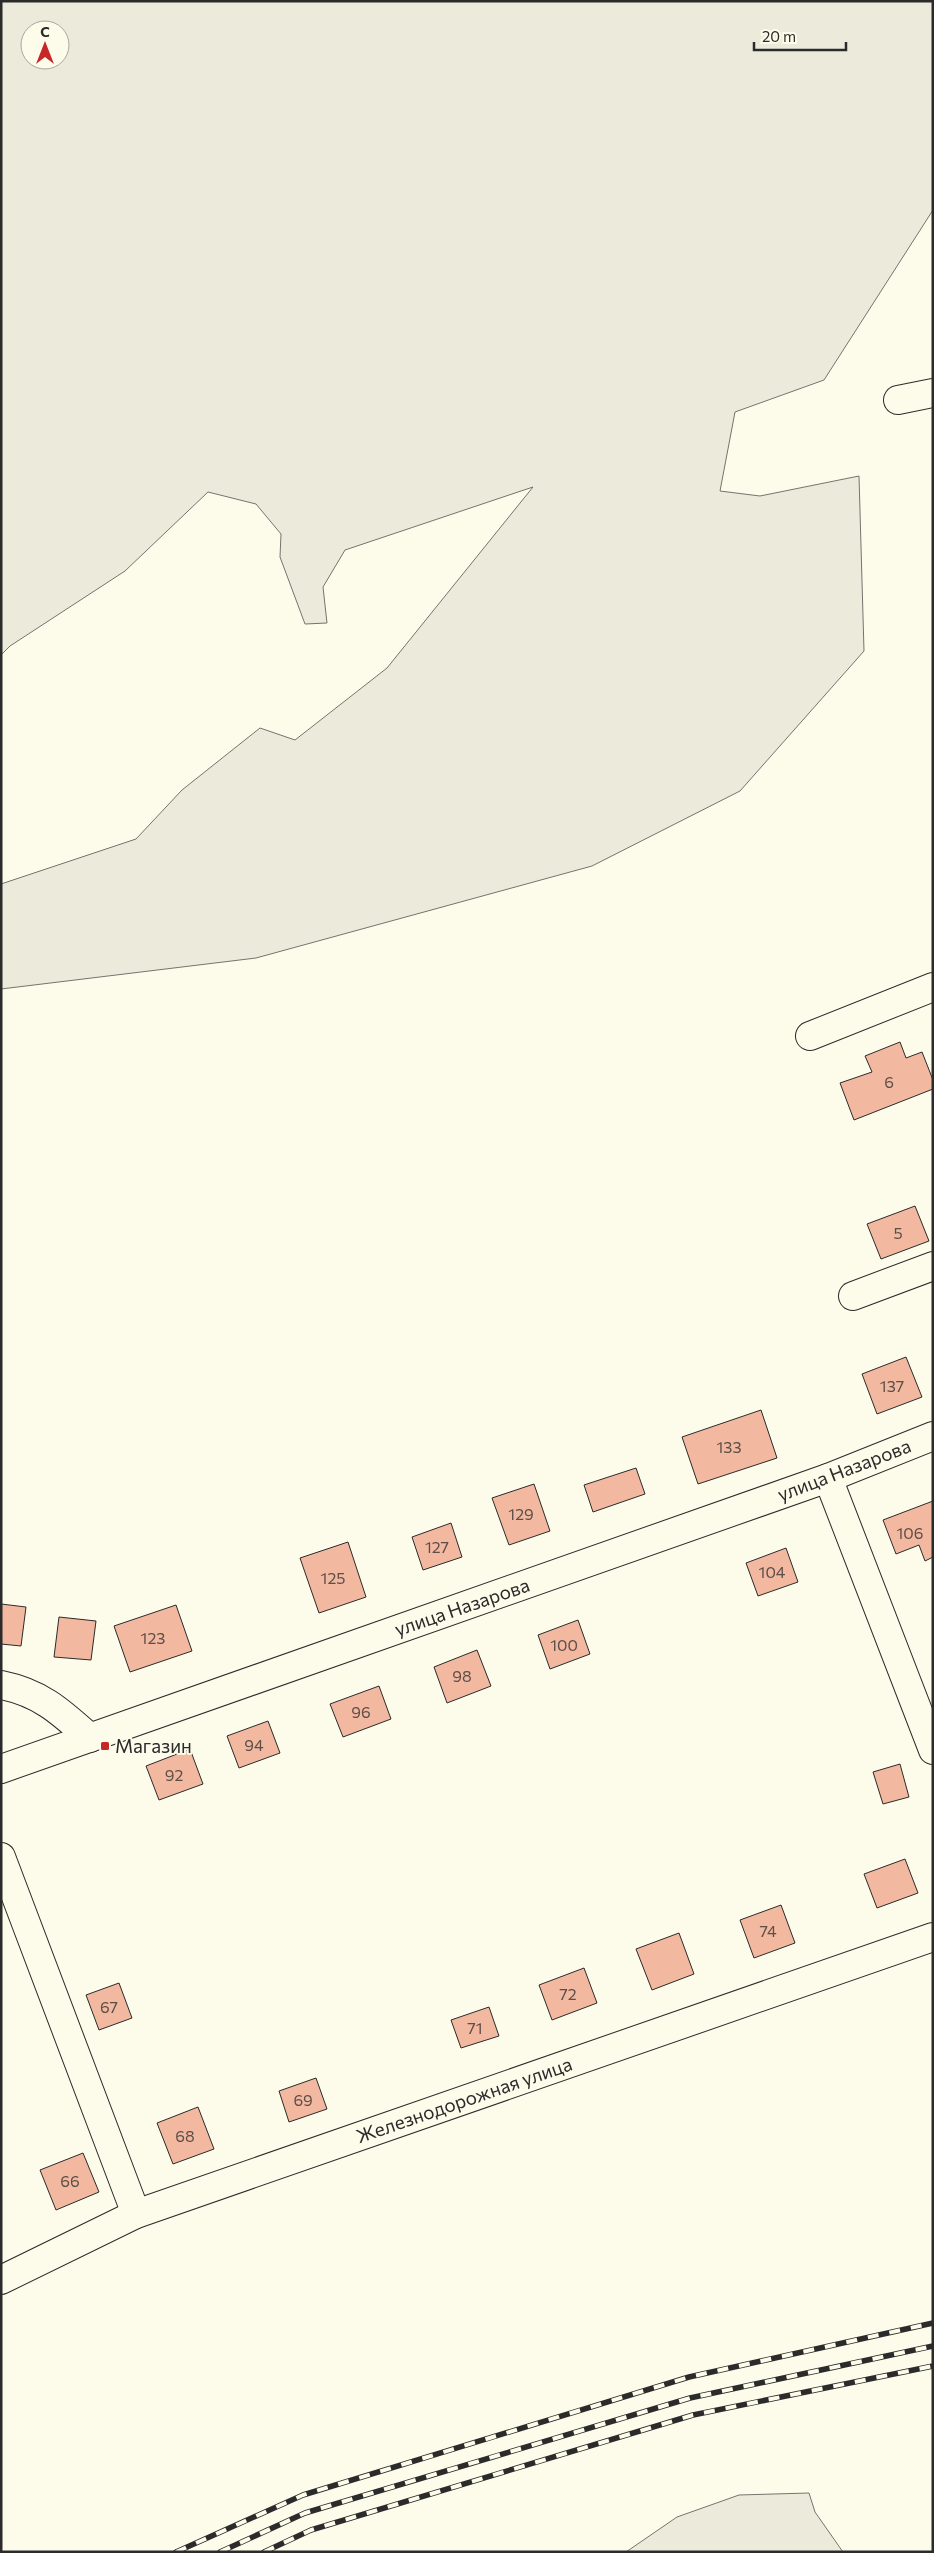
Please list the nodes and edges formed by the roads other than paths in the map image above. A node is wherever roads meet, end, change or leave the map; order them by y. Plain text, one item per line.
1 (933, 393) edge
2 (898, 400) dead end
3 (933, 987) edge
4 (810, 1036) dead end
5 (933, 1266) edge
6 (853, 1296) dead end
7 (933, 1436) edge
8 (828, 1478) junction
9 (1, 1685) edge
10 (90, 1738) junction
11 (931, 1742) edge
12 (1, 1770) edge
13 (1, 1857) edge
14 (933, 1937) edge
15 (136, 2214) junction
16 (1, 2280) edge

1 - 2 street
3 - 4 street
5 - 6 street
7 - 8 street, улица Назарова
8 - 10 street, улица Назарова
8 - 11 street
9 - 10 street
10 - 12 street, улица Назарова
13 - 15 street
14 - 15 street, Железнодорожная улица
15 - 16 street, Железнодорожная улица

